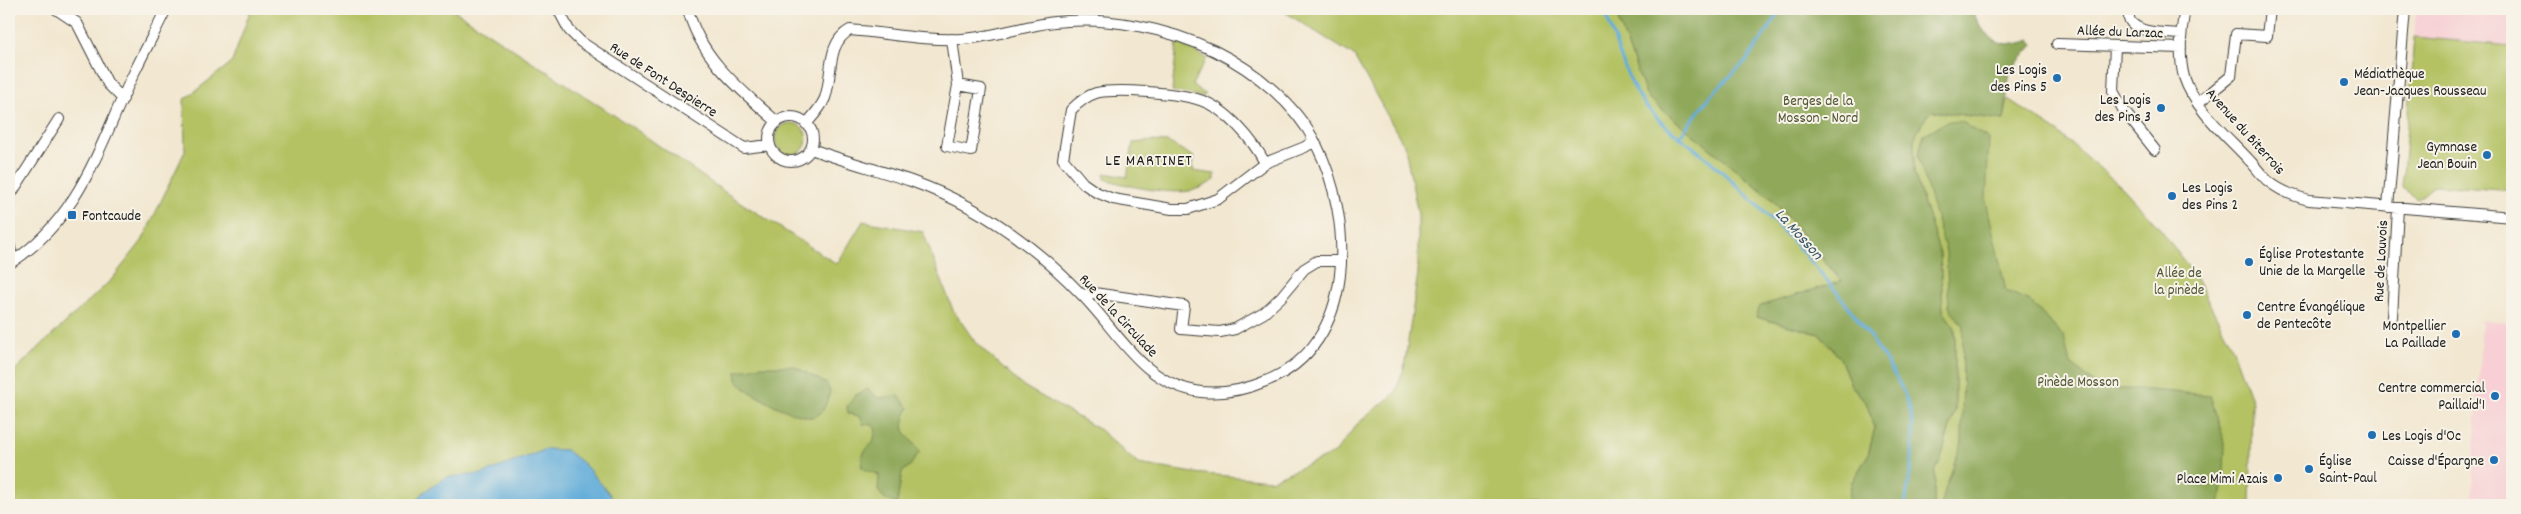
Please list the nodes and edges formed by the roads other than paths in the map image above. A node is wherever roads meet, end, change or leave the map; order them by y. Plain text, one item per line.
1 (56, 9) edge
2 (166, 9) edge
3 (558, 9) edge
4 (688, 9) edge
5 (2130, 9) edge
6 (2185, 9) edge
7 (2270, 9) edge
8 (2405, 9) edge
9 (2181, 34) junction
10 (952, 39) junction
11 (2057, 44) dead end
12 (2115, 46) junction
13 (2181, 48) junction
14 (958, 85) junction
15 (123, 99) junction
16 (2198, 103) junction
17 (59, 119) dead end
18 (777, 122) junction
19 (806, 124) junction
20 (1314, 141) junction
21 (770, 145) junction
22 (810, 149) junction
23 (2155, 150) dead end
24 (1264, 163) junction
25 (9, 196) edge
26 (2393, 207) junction
27 (2512, 217) edge
28 (9, 243) edge
29 (1341, 261) junction
30 (11, 262) edge
31 (1082, 295) junction
32 (2392, 317) dead end

1 - 15 street
2 - 15 street
3 - 21 street, Rue de Font Despierre
4 - 18 street
5 - 9 street
6 - 9 street, Avenue du Biterrois
7 - 16 street
8 - 26 street, Rue de Louvois
9 - 13 street, Avenue du Biterrois
10 - 14 street
10 - 19 street, Rue de la Circulade
10 - 20 street, Rue de la Circulade
11 - 12 street, Allée du Larzac
12 - 13 street, Allée du Larzac
12 - 23 street
13 - 16 street, Avenue du Biterrois
14 - 14 street
15 - 30 street
16 - 26 street, Avenue du Biterrois
17 - 25 street
18 - 19 street
18 - 21 street
19 - 22 street
20 - 24 street
20 - 29 street, Rue de la Circulade
21 - 22 street
22 - 31 street, Rue de la Circulade
24 - 24 street
26 - 27 street, Avenue du Biterrois
26 - 32 street, Rue de Louvois
28 - 30 street
29 - 31 street
29 - 31 street, Rue de la Circulade

